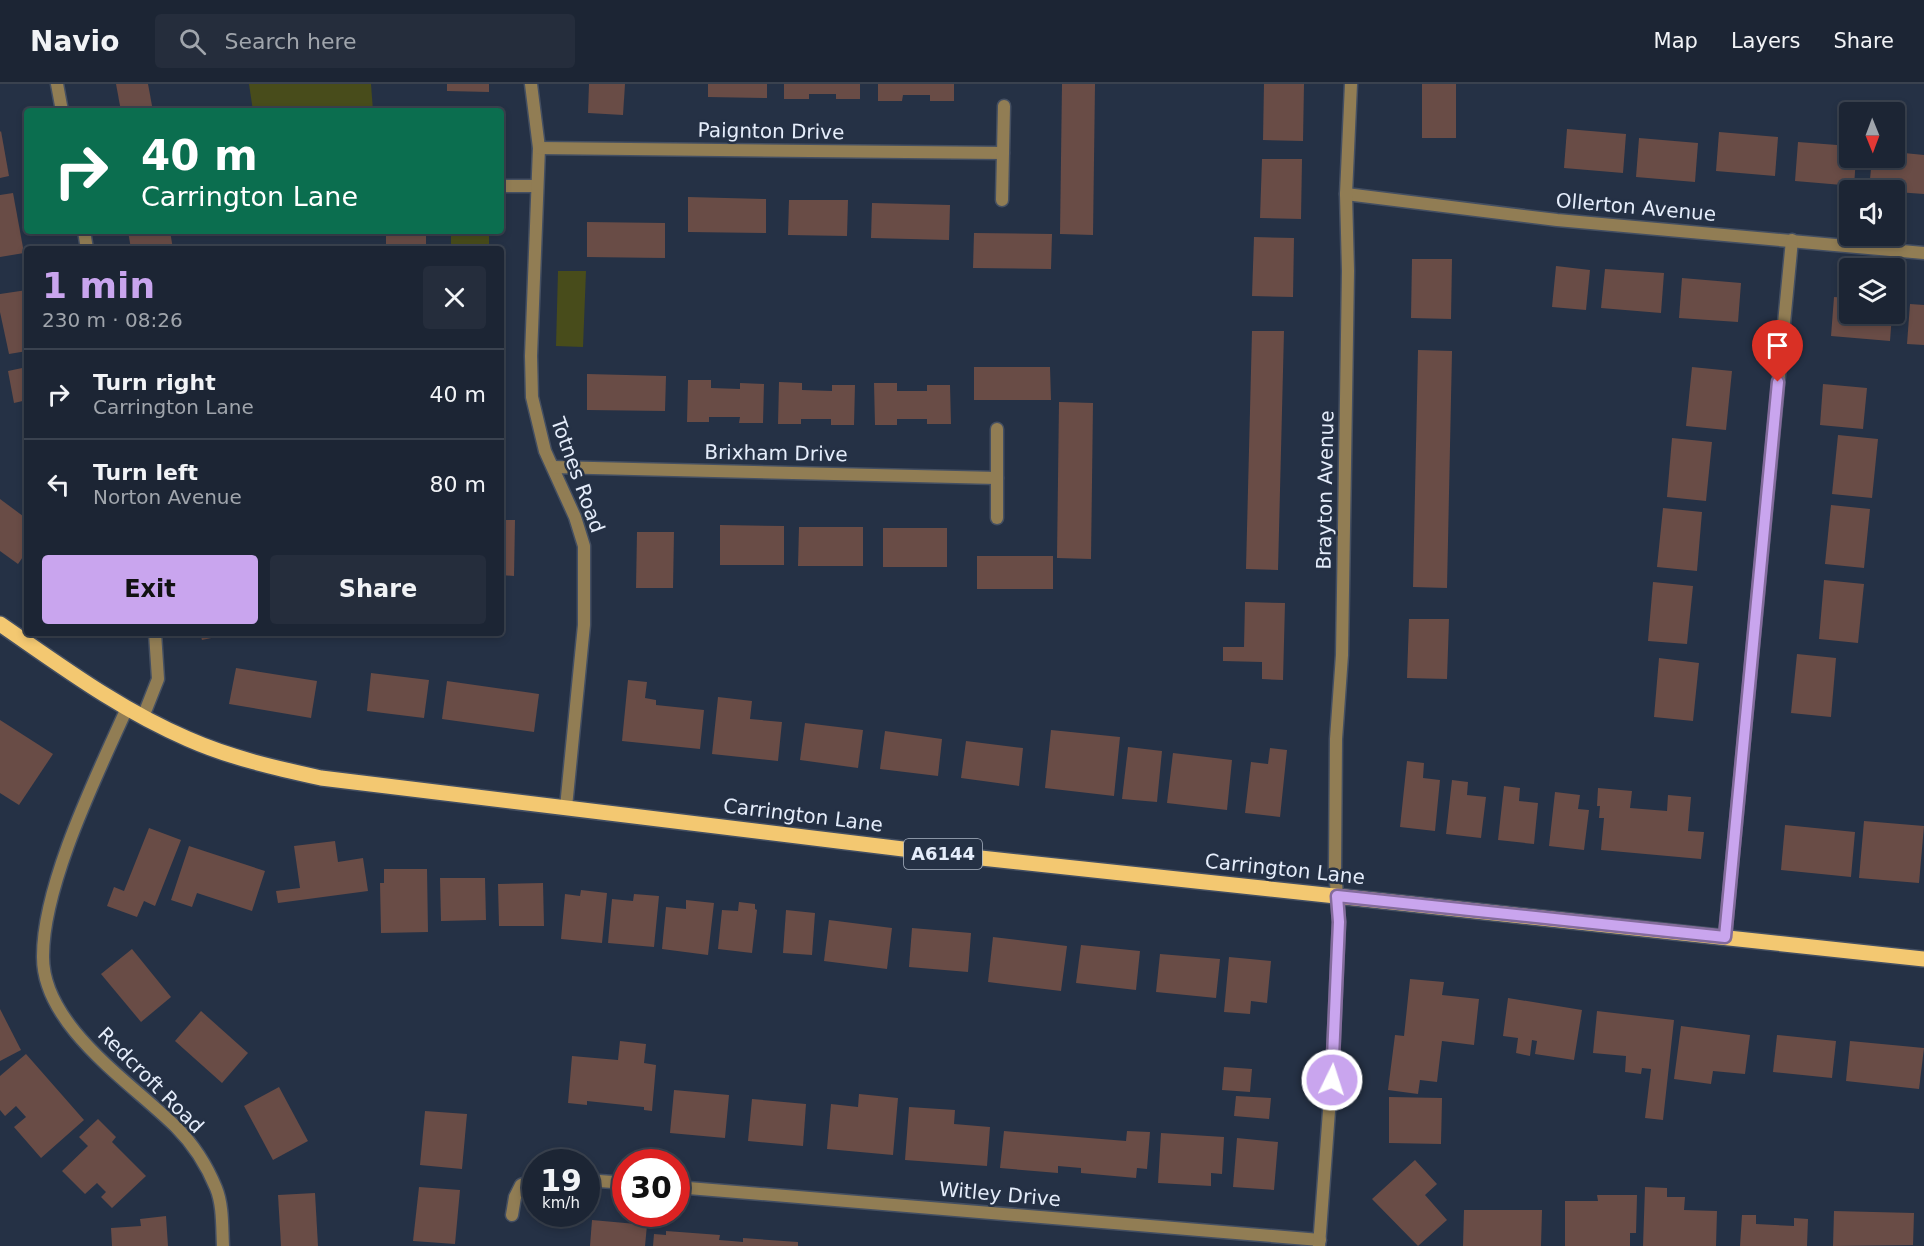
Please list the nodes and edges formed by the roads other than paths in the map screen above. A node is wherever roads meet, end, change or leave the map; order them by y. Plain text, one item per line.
1 (57, 84) edge
2 (531, 84) edge
3 (1351, 84) edge
4 (1004, 106) dead end
5 (61, 108) edge
6 (539, 148) junction
7 (1003, 153) junction
8 (504, 186) edge
9 (537, 186) junction
10 (1346, 194) junction
11 (1002, 200) dead end
12 (1792, 240) junction
13 (1924, 253) edge
14 (998, 429) dead end
15 (553, 467) junction
16 (997, 478) junction
17 (997, 518) dead end
18 (0, 624) edge
19 (155, 636) edge
20 (127, 708) junction
21 (143, 717) junction
22 (566, 807) junction
23 (1337, 896) junction
24 (1725, 937) junction
25 (1924, 959) edge
26 (522, 1185) edge
27 (690, 1188) edge
28 (512, 1215) dead end
29 (1320, 1243) edge
30 (223, 1246) edge

1 - 5 street
2 - 6 street, Totnes Road
3 - 10 street, Brayton Avenue
4 - 7 street
6 - 7 street, Paignton Drive
6 - 9 street, Totnes Road
7 - 11 street
8 - 9 street
9 - 15 street, Totnes Road
10 - 12 street, Ollerton Avenue
10 - 23 street, Brayton Avenue
12 - 13 street, Ollerton Avenue
12 - 24 street
14 - 16 street
15 - 16 street, Brixham Drive
15 - 22 street, Totnes Road
16 - 17 street
18 - 20 main road, Carrington Lane / A6144
19 - 21 street
20 - 21 main road, Carrington Lane / A6144
20 - 30 street, Redcroft Road
21 - 22 main road, Carrington Lane / A6144
22 - 23 main road, Carrington Lane / A6144
23 - 24 main road, Carrington Lane / A6144
23 - 29 street, Brayton Avenue
24 - 25 main road, Carrington Lane / A6144
26 - 28 street
27 - 29 street, Witley Drive

